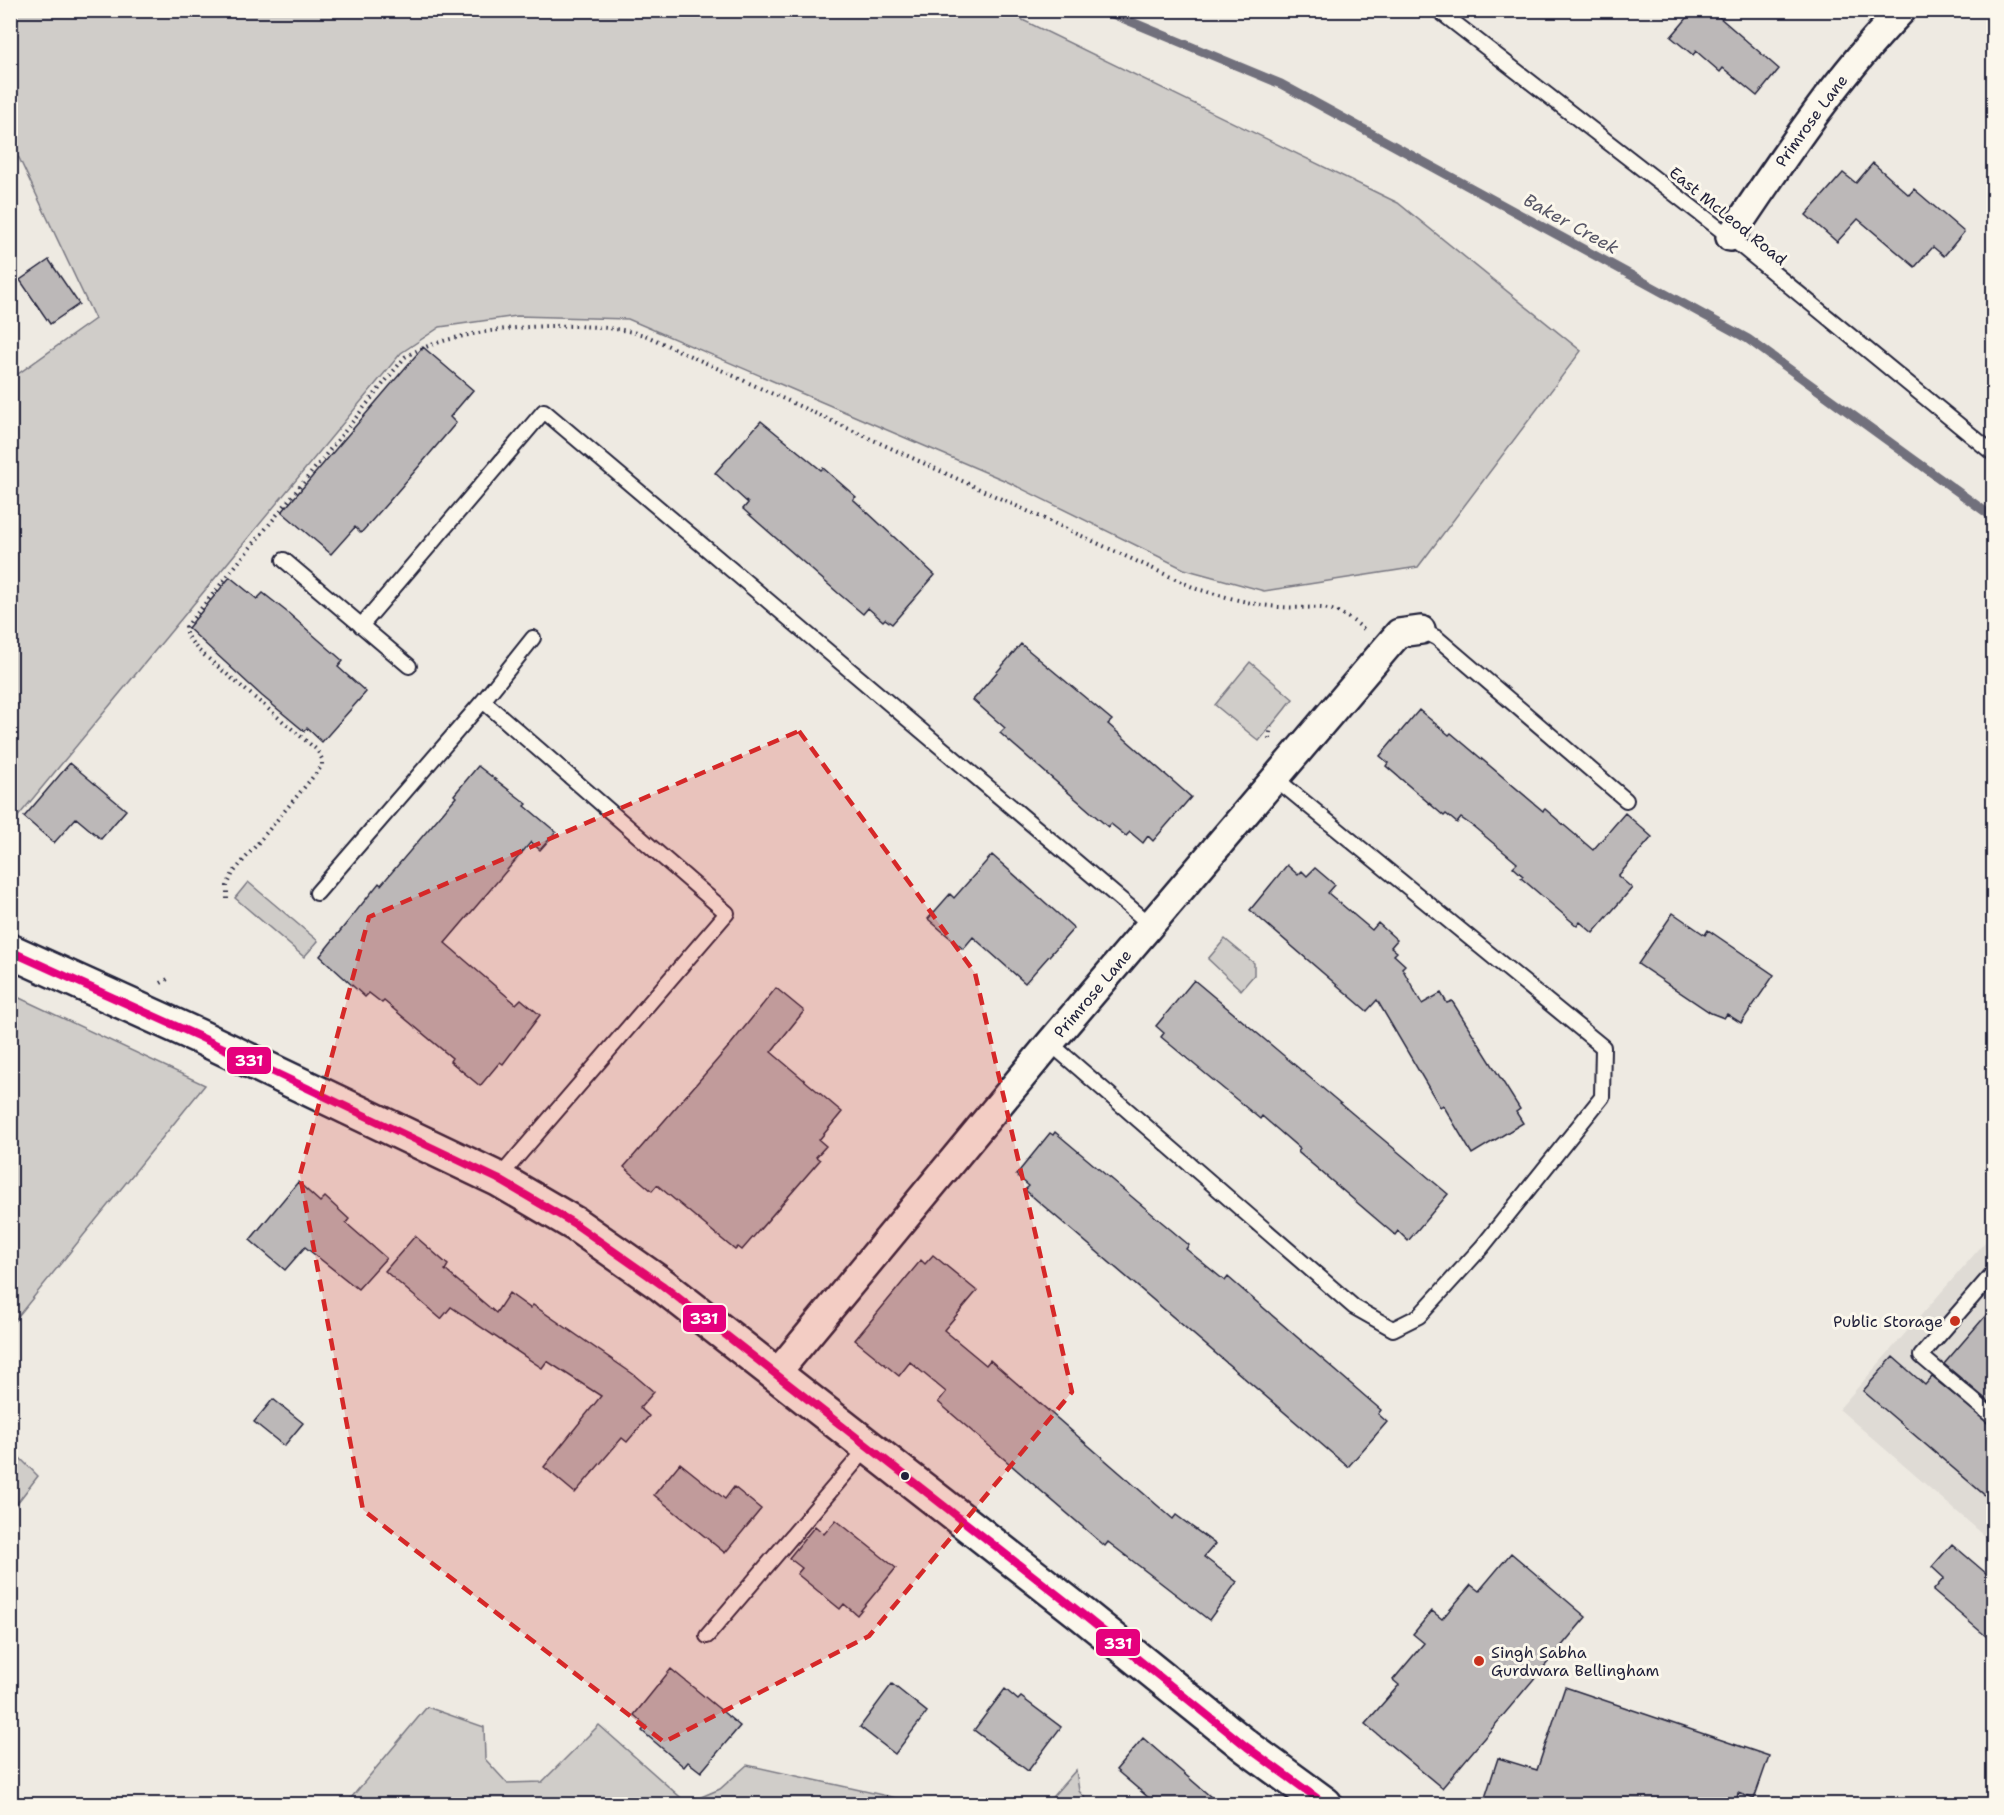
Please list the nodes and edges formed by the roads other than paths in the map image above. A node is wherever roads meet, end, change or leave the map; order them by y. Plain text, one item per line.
1 (1438, 10) edge
2 (1902, 10) edge
3 (1730, 237) junction
4 (1994, 454) edge
5 (284, 560) dead end
6 (361, 626) junction
7 (1421, 630) joint
8 (533, 638) dead end
9 (409, 666) dead end
10 (483, 701) junction
11 (1276, 779) junction
12 (1626, 800) dead end
13 (317, 893) dead end
14 (1152, 926) junction
15 (10, 951) edge
16 (1050, 1043) junction
17 (498, 1179) junction
18 (1990, 1282) edge
19 (776, 1374) junction
20 (1994, 1418) edge
21 (868, 1448) junction
22 (706, 1635) dead end
23 (1325, 1804) edge

1 - 3 lane, East McLeod Road
2 - 3 street, Primrose Lane
3 - 4 lane, East McLeod Road
5 - 6 lane
6 - 9 lane
6 - 14 lane
7 - 11 street, Primrose Lane
7 - 12 lane
8 - 10 lane
10 - 13 lane
10 - 17 lane
11 - 14 street, Primrose Lane
11 - 16 lane
14 - 16 street, Primrose Lane
15 - 17 street
16 - 19 street, Primrose Lane
17 - 19 street
18 - 20 lane
19 - 21 street
21 - 22 lane
21 - 23 street

